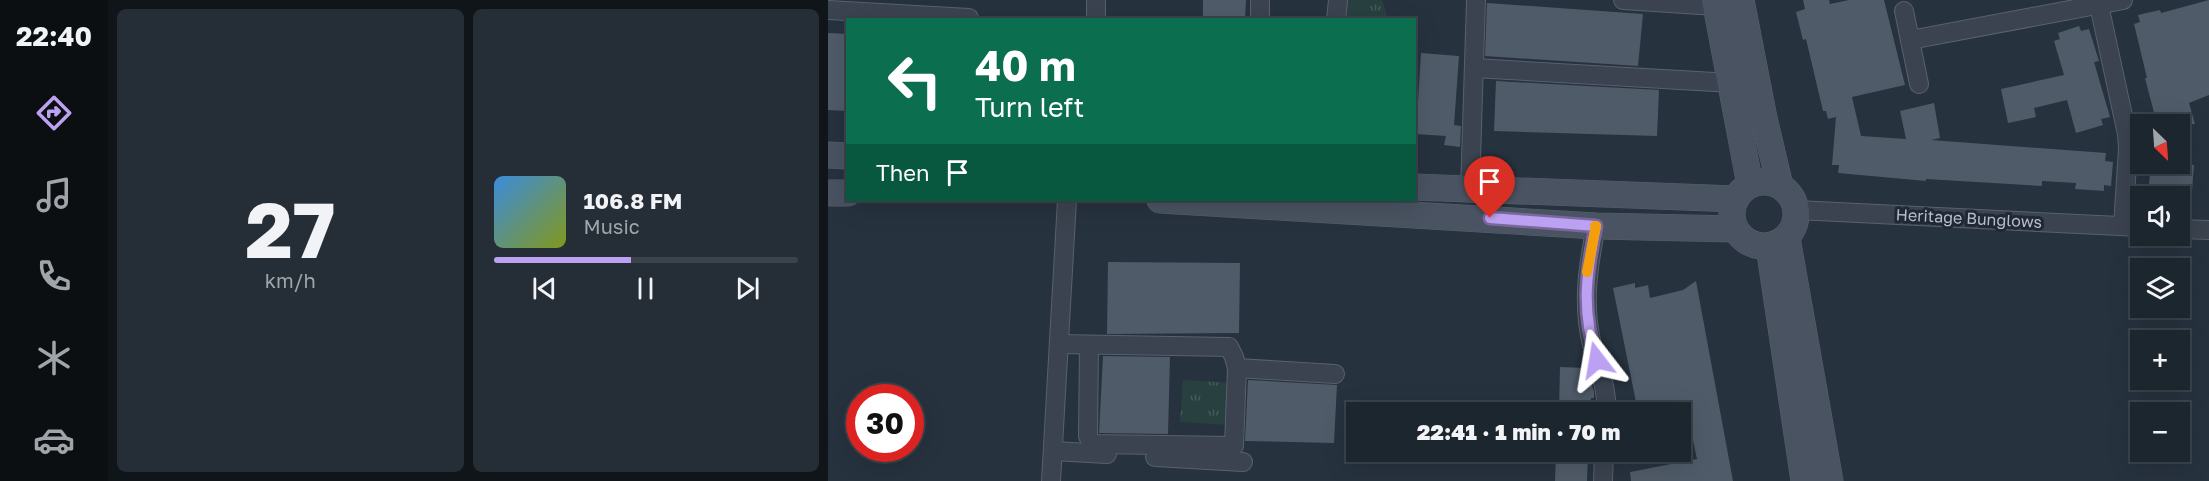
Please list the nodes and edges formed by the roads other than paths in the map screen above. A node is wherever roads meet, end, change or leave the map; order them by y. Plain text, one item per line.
1 (1096, 0) edge
2 (1260, 0) edge
3 (1338, 0) edge
4 (1476, 0) edge
5 (1623, 0) edge
6 (1741, 0) edge
7 (2123, 0) edge
8 (1715, 3) edge
9 (2099, 4) junction
10 (828, 10) edge
11 (1904, 11) dead end
12 (969, 18) edge
13 (1096, 18) edge
14 (1260, 18) edge
15 (1336, 18) edge
16 (1910, 40) junction
17 (1474, 68) junction
18 (1732, 83) junction
19 (1919, 84) dead end
20 (828, 155) edge
21 (846, 156) edge
22 (1780, 186) junction
23 (1416, 187) edge
24 (2130, 188) edge
25 (1470, 190) junction
26 (1743, 192) junction
27 (828, 193) edge
28 (846, 193) edge
29 (1067, 201) edge
30 (1177, 201) edge
31 (1797, 210) junction
32 (1596, 226) junction
33 (2130, 226) edge
34 (1735, 229) junction
35 (2190, 229) edge
36 (2209, 230) edge
37 (1778, 242) junction
38 (1059, 344) junction
39 (1089, 345) junction
40 (1237, 368) junction
41 (1335, 374) dead end
42 (1605, 402) edge
43 (1053, 451) junction
44 (1243, 462) dead end
45 (1604, 462) edge
46 (1051, 481) edge
47 (1603, 481) edge
48 (1804, 481) edge
49 (1830, 481) edge

1 - 13 street
2 - 14 street
3 - 15 street
4 - 17 street
5 - 8 street
6 - 22 street
7 - 9 street
8 - 18 street
9 - 16 street
9 - 24 street
10 - 12 street
11 - 16 street
16 - 19 street
17 - 18 street
17 - 25 street
18 - 26 street
20 - 21 street
22 - 26 street
22 - 31 street
23 - 25 street
25 - 26 street
26 - 34 street
27 - 28 street
29 - 38 street
30 - 32 street
31 - 33 street, Heritage Bunglows
31 - 37 street
32 - 34 street
32 - 42 street
34 - 37 street
35 - 36 street
37 - 48 street
37 - 49 street
38 - 39 street
38 - 43 street
39 - 40 street
39 - 40 street
40 - 41 street
43 - 44 street
43 - 46 street
45 - 47 street

